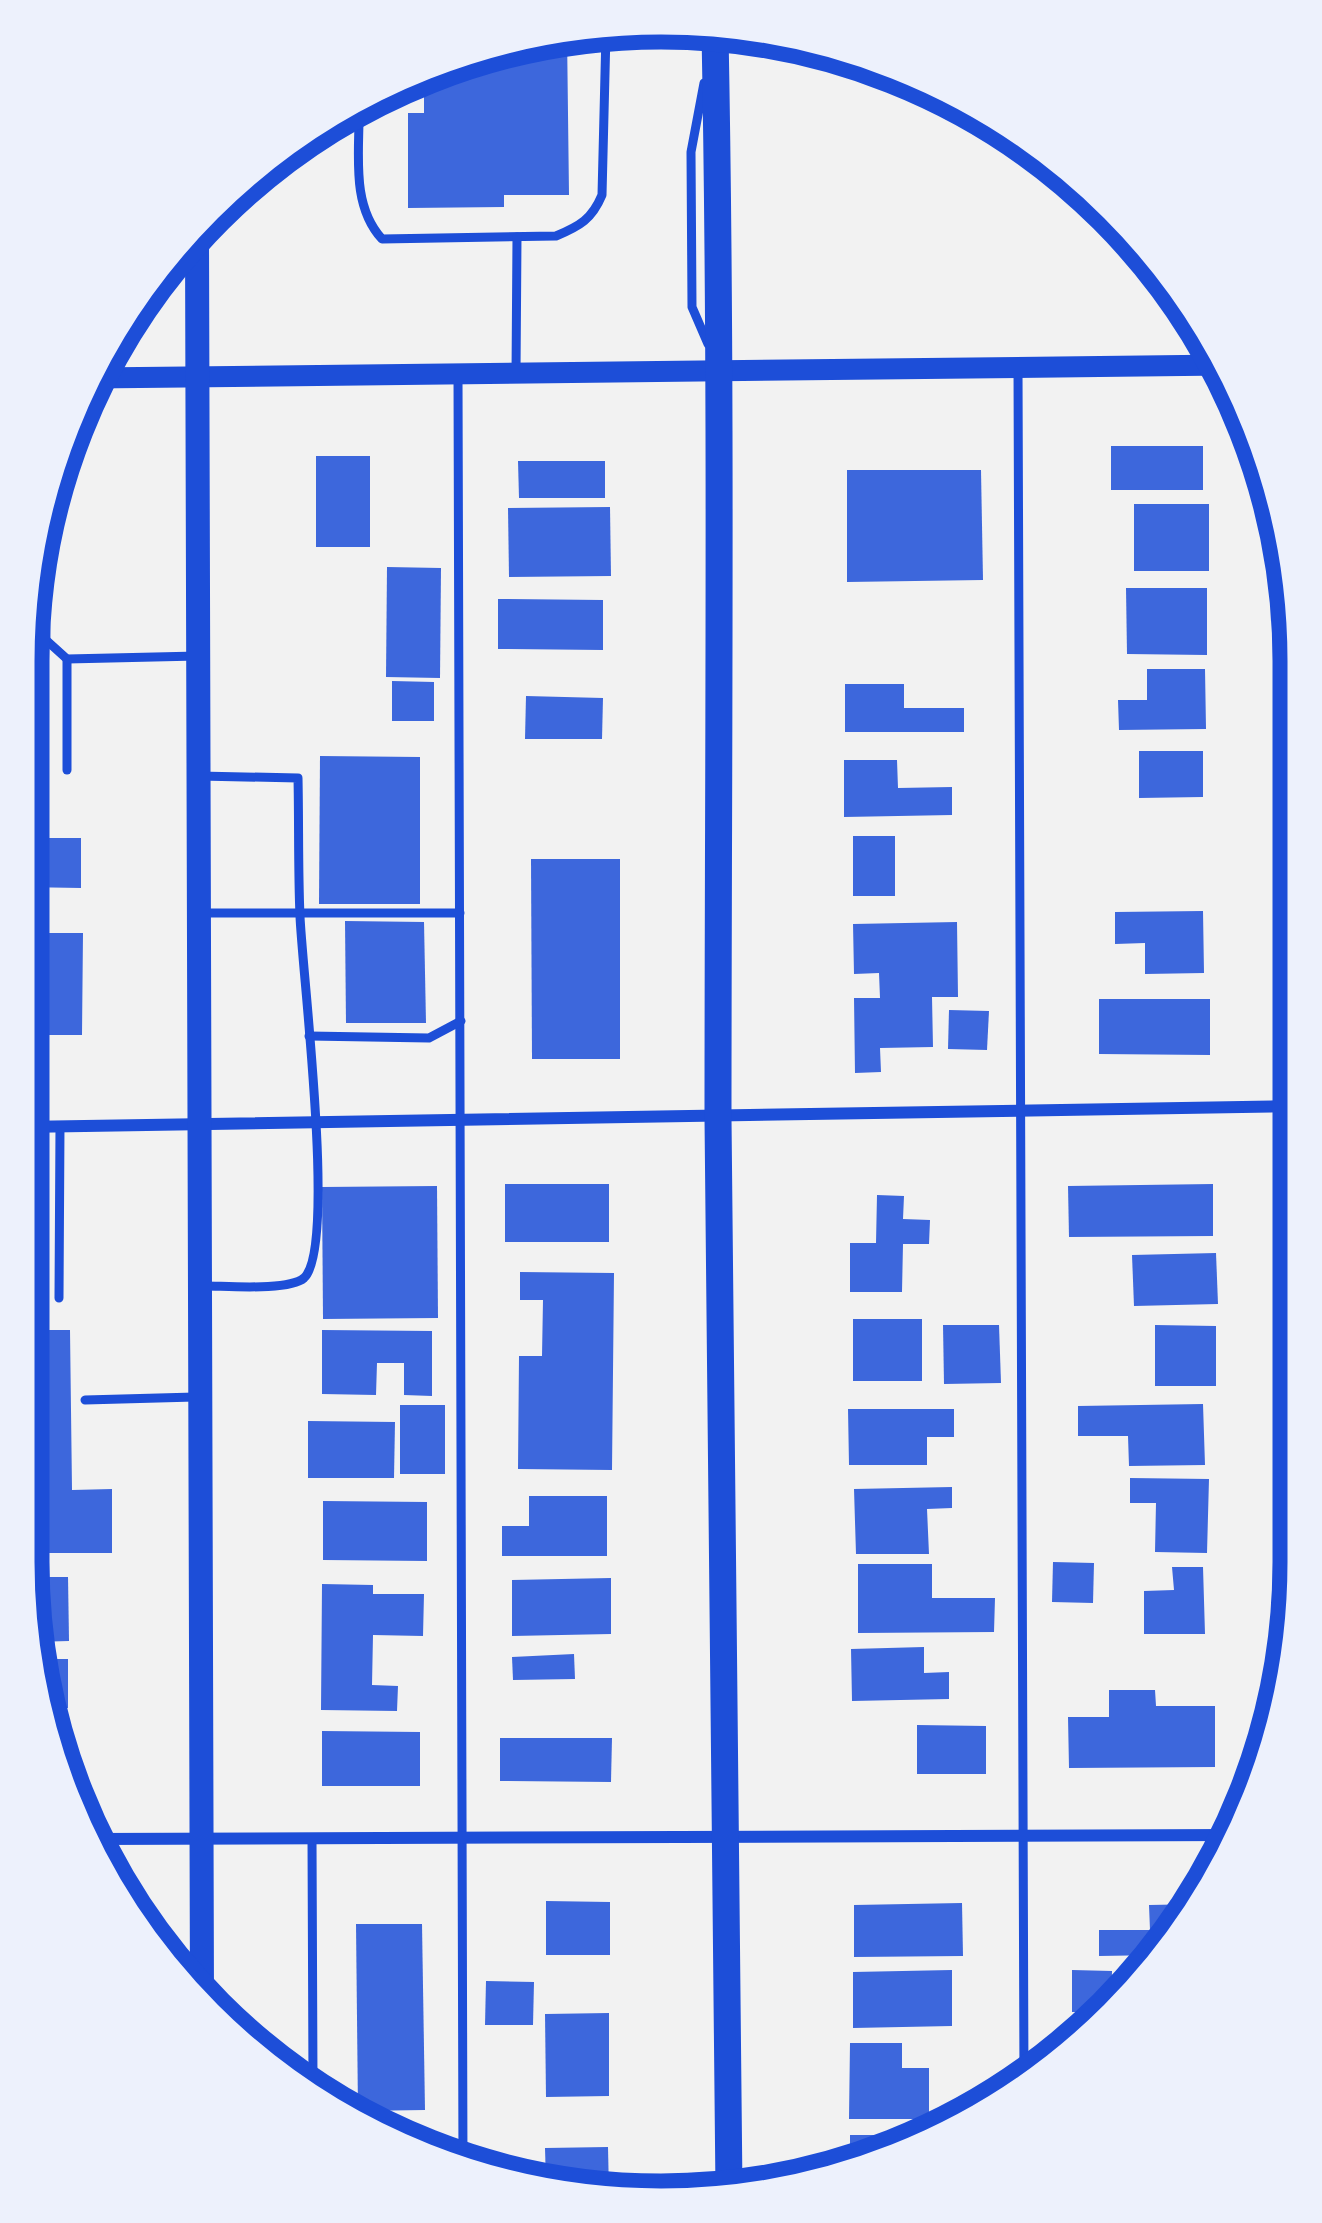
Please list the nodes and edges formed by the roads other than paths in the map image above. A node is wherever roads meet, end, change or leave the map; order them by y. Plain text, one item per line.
1 (606, 44) edge
2 (715, 44) edge
3 (359, 121) edge
4 (517, 237) junction
5 (192, 257) edge
6 (1204, 365) edge
7 (1018, 368) junction
8 (721, 370) junction
9 (458, 374) junction
10 (516, 374) junction
11 (111, 378) edge
12 (197, 378) junction
13 (45, 597) edge
14 (43, 640) edge
15 (46, 640) junction
16 (198, 656) junction
17 (67, 659) junction
18 (67, 770) dead end
19 (199, 776) junction
20 (199, 913) junction
21 (460, 913) junction
22 (300, 914) junction
23 (461, 1021) junction
24 (309, 1036) junction
25 (1280, 1106) edge
26 (1023, 1111) junction
27 (718, 1116) junction
28 (461, 1120) junction
29 (316, 1122) junction
30 (200, 1124) junction
31 (42, 1126) edge
32 (60, 1126) junction
33 (200, 1286) junction
34 (59, 1298) dead end
35 (200, 1396) junction
36 (85, 1400) dead end
37 (722, 1834) junction
38 (1023, 1835) junction
39 (1216, 1835) edge
40 (461, 1837) junction
41 (311, 1838) junction
42 (108, 1839) edge
43 (202, 1839) junction
44 (199, 1973) edge
45 (1024, 2063) edge
46 (313, 2074) edge
47 (457, 2146) edge
48 (463, 2146) joint
49 (729, 2177) edge

1 - 4 lane
2 - 8 main road
3 - 4 lane
4 - 10 lane
5 - 12 main road
6 - 7 street
7 - 8 street
7 - 26 lane
8 - 10 street
8 - 27 main road
9 - 10 street
9 - 12 street
9 - 21 lane
11 - 12 street
12 - 16 main road
13 - 15 lane
14 - 15 lane
15 - 17 lane
16 - 17 lane
16 - 19 main road
17 - 18 lane
19 - 20 main road
19 - 22 lane
20 - 22 lane
20 - 30 main road
21 - 22 lane
21 - 23 lane
22 - 24 lane
23 - 24 lane
23 - 28 lane
24 - 29 lane
25 - 26 street
26 - 27 street
26 - 38 lane
27 - 28 street
27 - 37 main road
28 - 29 street
28 - 40 lane
29 - 30 street
29 - 33 lane
30 - 32 street
30 - 33 main road
31 - 32 street
32 - 34 lane
33 - 35 main road
35 - 36 lane
35 - 43 main road
37 - 38 street
37 - 40 street
37 - 49 main road
38 - 39 street
38 - 45 lane
40 - 41 street
40 - 48 lane
41 - 43 street
41 - 46 lane
42 - 43 street
43 - 44 main road
47 - 48 lane

